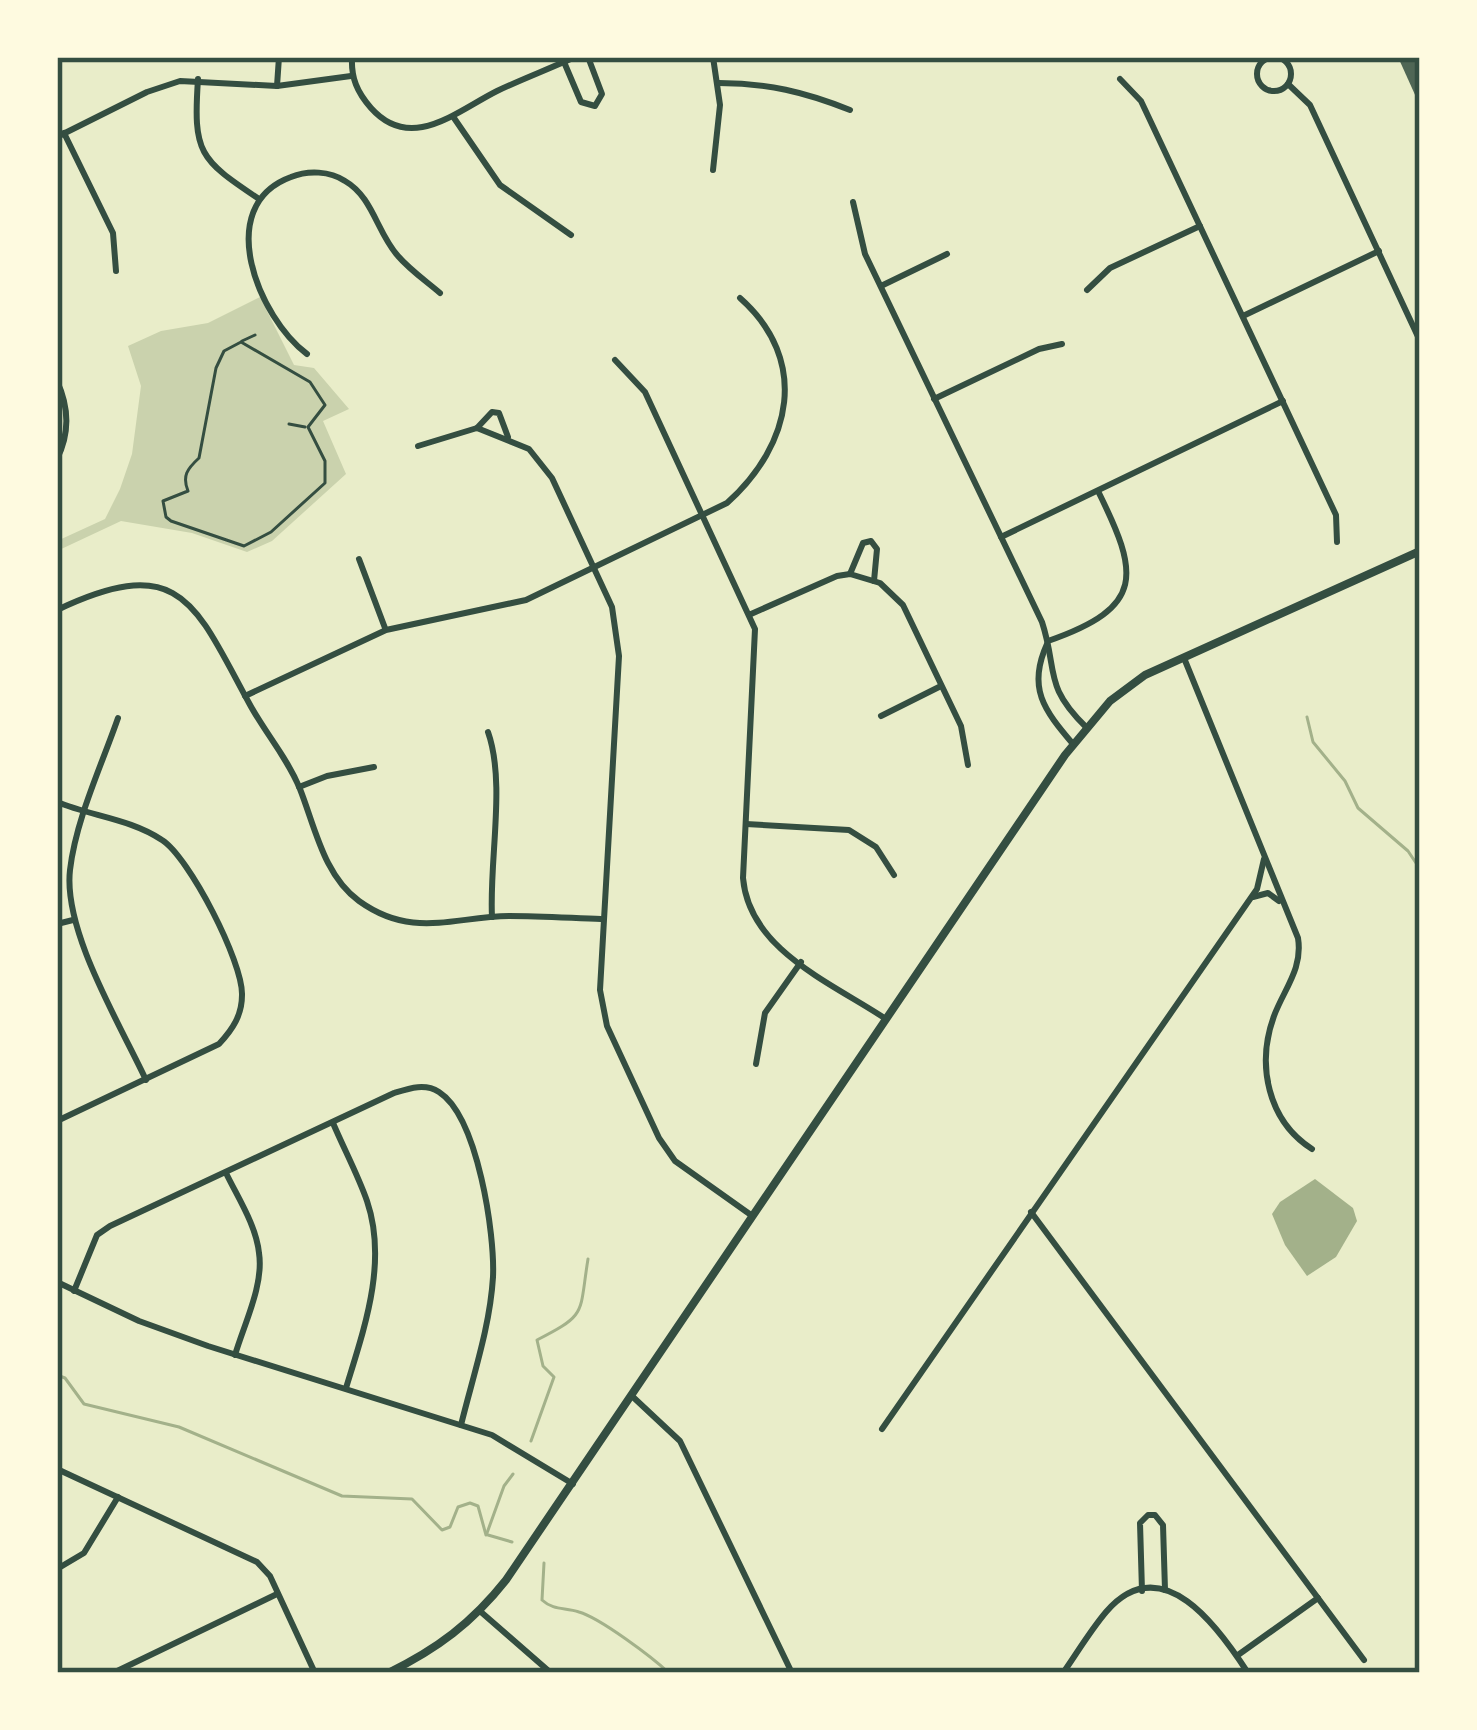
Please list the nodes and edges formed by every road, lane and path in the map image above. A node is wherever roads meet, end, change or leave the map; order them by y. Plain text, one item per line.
1 (279, 57) edge
2 (352, 57) edge
3 (574, 57) edge
4 (588, 57) edge
5 (713, 57) edge
6 (564, 62) junction
7 (351, 76) junction
8 (1120, 79) dead end
9 (198, 80) junction
10 (719, 83) junction
11 (1288, 84) junction
12 (277, 86) junction
13 (850, 110) dead end
14 (454, 118) junction
15 (60, 135) edge
16 (713, 170) dead end
17 (259, 200) junction
18 (853, 202) dead end
19 (1200, 226) junction
20 (571, 235) dead end
21 (1379, 251) junction
22 (947, 254) dead end
23 (116, 271) dead end
24 (881, 286) junction
25 (1088, 290) dead end
26 (440, 292) dead end
27 (740, 298) dead end
28 (1243, 316) junction
29 (255, 335) dead end
30 (1420, 341) edge
31 (241, 342) junction
32 (1062, 344) dead end
33 (307, 353) dead end
34 (615, 360) dead end
35 (57, 381) edge
36 (934, 399) junction
37 (1283, 401) junction
38 (289, 424) dead end
39 (308, 427) junction
40 (477, 428) junction
41 (508, 437) junction
42 (418, 446) dead end
43 (57, 459) edge
44 (1098, 490) junction
45 (705, 517) junction
46 (1001, 537) junction
47 (1337, 542) dead end
48 (1420, 551) edge
49 (358, 559) dead end
50 (594, 569) junction
51 (850, 574) junction
52 (874, 580) junction
53 (57, 610) edge
54 (751, 614) junction
55 (386, 630) junction
56 (1048, 641) junction
57 (1184, 658) junction
58 (941, 686) junction
59 (245, 696) junction
60 (880, 716) dead end
61 (118, 718) dead end
62 (1087, 727) junction
63 (488, 732) dead end
64 (1073, 745) junction
65 (968, 765) dead end
66 (374, 767) dead end
67 (299, 787) junction
68 (57, 802) edge
69 (85, 813) junction
70 (746, 824) junction
71 (1264, 859) junction
72 (893, 875) dead end
73 (1250, 898) junction
74 (1284, 906) junction
75 (492, 917) junction
76 (73, 920) junction
77 (602, 920) junction
78 (57, 924) edge
79 (801, 962) junction
80 (886, 1019) junction
81 (757, 1064) dead end
82 (146, 1080) junction
83 (57, 1120) edge
84 (333, 1123) junction
85 (1312, 1149) dead end
86 (226, 1173) junction
87 (1030, 1212) junction
88 (752, 1215) junction
89 (57, 1282) edge
90 (74, 1291) junction
91 (235, 1355) junction
92 (346, 1388) junction
93 (633, 1397) junction
94 (461, 1425) junction
95 (882, 1430) dead end
96 (57, 1469) edge
97 (573, 1484) junction
98 (118, 1497) junction
99 (57, 1569) edge
100 (1165, 1590) junction
101 (1142, 1591) junction
102 (277, 1594) junction
103 (1318, 1598) junction
104 (481, 1612) junction
105 (1237, 1656) junction
106 (1364, 1660) dead end
107 (113, 1673) edge
108 (315, 1673) edge
109 (388, 1673) edge
110 (551, 1673) edge
111 (793, 1673) edge
112 (1063, 1673) edge
113 (1248, 1673) edge

1 - 12 street
2 - 7 street
3 - 6 street
4 - 6 street
5 - 10 street
6 - 14 street
7 - 12 street
7 - 14 street
8 - 19 street
9 - 12 street
9 - 15 street
9 - 17 street
10 - 13 street
10 - 16 street
11 - 11 street
11 - 21 street
14 - 20 street
15 - 23 street
17 - 26 street
17 - 33 street
18 - 24 street
19 - 25 street
19 - 28 street
21 - 28 street
21 - 30 street
22 - 24 street
24 - 36 street
27 - 45 street
28 - 37 street
29 - 31 path
31 - 39 path
31 - 39 path
32 - 36 street
34 - 45 street
35 - 43 street
36 - 46 street
37 - 44 street
37 - 47 street
38 - 39 path
40 - 41 street
40 - 41 street
40 - 42 street
41 - 50 street
44 - 46 street
44 - 56 street
45 - 50 street
45 - 54 street
46 - 56 street
48 - 57 main road
49 - 55 street
50 - 55 street
50 - 77 street
51 - 52 street
51 - 52 street
51 - 54 street
52 - 58 street
53 - 59 street
54 - 70 street
55 - 59 street
56 - 62 street
56 - 64 street
57 - 62 main road
57 - 71 street
58 - 60 street
58 - 65 street
59 - 67 street
61 - 69 street
62 - 64 main road
63 - 75 street
64 - 80 main road
66 - 67 street
67 - 75 street
68 - 69 street
69 - 76 street
69 - 82 street
70 - 72 street
70 - 79 street
71 - 73 street
71 - 74 street
73 - 74 street
73 - 87 street
74 - 85 street
75 - 77 street
76 - 78 street
76 - 82 street
77 - 88 street
79 - 80 street
79 - 81 street
80 - 88 main road
82 - 83 street
84 - 86 street
84 - 92 street
84 - 94 street
86 - 90 street
86 - 91 street
87 - 95 street
87 - 103 street
88 - 93 main road
89 - 90 street
90 - 91 street
91 - 92 street
92 - 94 street
93 - 97 main road
93 - 111 street
94 - 97 street
96 - 98 street
97 - 104 main road
98 - 99 street
98 - 102 street
100 - 101 street
100 - 101 street
100 - 105 street
101 - 112 street
102 - 107 street
102 - 108 street
103 - 105 street
103 - 106 street
104 - 109 main road
104 - 110 street
105 - 113 street

